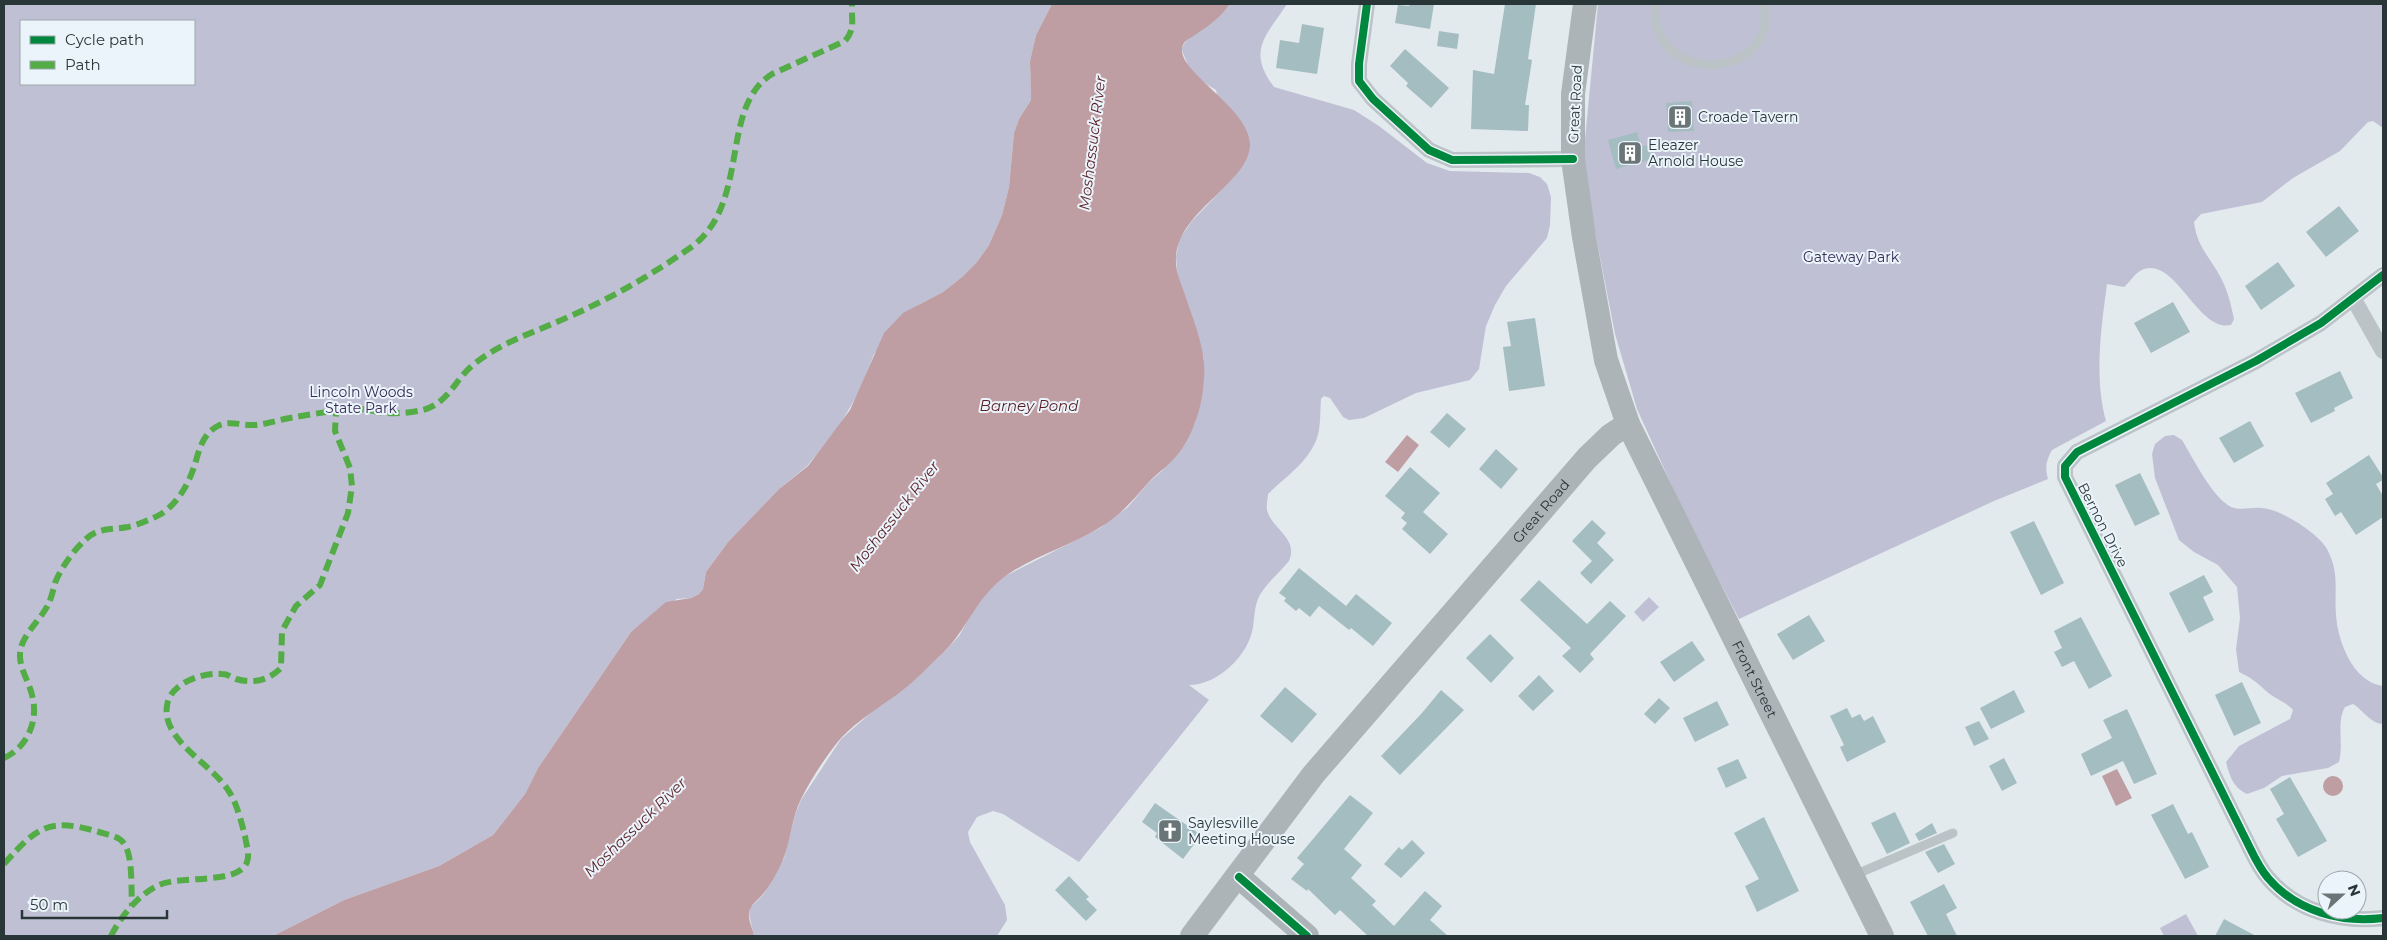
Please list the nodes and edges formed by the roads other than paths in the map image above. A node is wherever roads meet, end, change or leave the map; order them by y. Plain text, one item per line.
1 (1367, 4) edge
2 (1585, 4) edge
3 (1656, 4) edge
4 (1764, 4) edge
5 (1573, 159) junction
6 (2383, 275) edge
7 (2353, 298) junction
8 (2383, 351) edge
9 (1628, 424) junction
10 (1953, 833) dead end
11 (1852, 876) junction
12 (1238, 877) junction
13 (2383, 918) edge
14 (1192, 936) edge
15 (1307, 936) edge
16 (1882, 936) edge

1 - 5 street
2 - 5 main road, Great Road
3 - 4 lane
5 - 9 main road, Great Road
6 - 7 street, Bernon Drive
7 - 8 street
7 - 13 street, Bernon Drive
9 - 11 main road, Front Street
9 - 12 main road, Great Road
10 - 11 lane
11 - 16 main road, Front Street
12 - 14 main road, Great Road
12 - 15 main road

